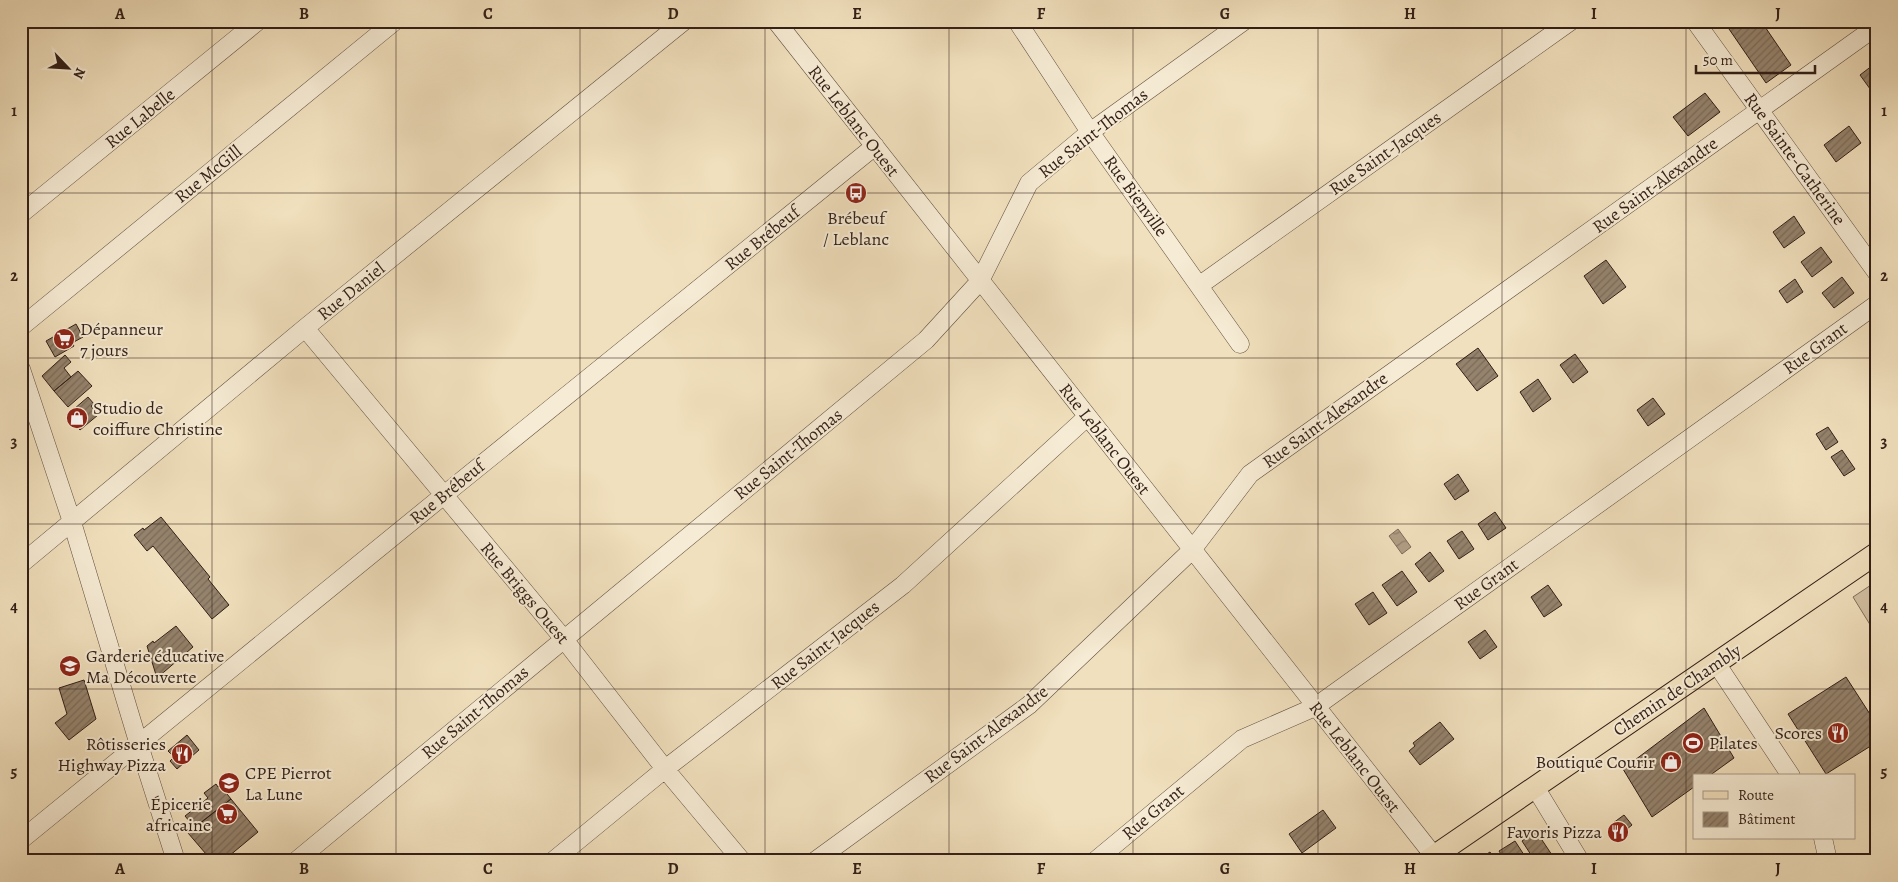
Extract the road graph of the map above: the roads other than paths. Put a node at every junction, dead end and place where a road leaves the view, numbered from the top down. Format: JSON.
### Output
{"nodes":[{"id":1,"x":258,"y":21,"type":"edge"},
{"id":2,"x":395,"y":21,"type":"edge"},
{"id":3,"x":684,"y":21,"type":"edge"},
{"id":4,"x":776,"y":21,"type":"edge"},
{"id":5,"x":1017,"y":21,"type":"edge"},
{"id":6,"x":1244,"y":21,"type":"edge"},
{"id":7,"x":1570,"y":21,"type":"edge"},
{"id":8,"x":1695,"y":21,"type":"edge"},
{"id":9,"x":1877,"y":26,"type":"edge"},
{"id":10,"x":1760,"y":110,"type":"junction"},
{"id":11,"x":1090,"y":132,"type":"junction"},
{"id":12,"x":875,"y":146,"type":"junction"},
{"id":13,"x":21,"y":214,"type":"edge"},
{"id":14,"x":1877,"y":273,"type":"edge"},
{"id":15,"x":980,"y":281,"type":"junction"},
{"id":16,"x":1200,"y":285,"type":"junction"},
{"id":17,"x":1877,"y":304,"type":"edge"},
{"id":18,"x":21,"y":327,"type":"edge"},
{"id":19,"x":305,"y":328,"type":"junction"},
{"id":20,"x":1240,"y":344,"type":"dead end"},
{"id":21,"x":21,"y":369,"type":"edge"},
{"id":22,"x":1087,"y":417,"type":"junction"},
{"id":23,"x":444,"y":495,"type":"junction"},
{"id":24,"x":72,"y":522,"type":"junction"},
{"id":25,"x":1192,"y":550,"type":"junction"},
{"id":26,"x":1877,"y":554,"type":"edge"},
{"id":27,"x":21,"y":564,"type":"edge"},
{"id":28,"x":563,"y":638,"type":"junction"},
{"id":29,"x":1716,"y":663,"type":"junction"},
{"id":30,"x":1315,"y":707,"type":"junction"},
{"id":31,"x":138,"y":744,"type":"junction"},
{"id":32,"x":665,"y":769,"type":"junction"},
{"id":33,"x":1789,"y":774,"type":"edge"},
{"id":34,"x":1535,"y":787,"type":"junction"},
{"id":35,"x":21,"y":840,"type":"edge"},
{"id":36,"x":1823,"y":840,"type":"edge"},
{"id":37,"x":1430,"y":858,"type":"edge"},
{"id":38,"x":176,"y":861,"type":"edge"},
{"id":39,"x":296,"y":861,"type":"edge"},
{"id":40,"x":553,"y":861,"type":"edge"},
{"id":41,"x":742,"y":861,"type":"edge"},
{"id":42,"x":815,"y":861,"type":"edge"},
{"id":43,"x":1095,"y":861,"type":"edge"},
{"id":44,"x":1580,"y":861,"type":"edge"},
{"id":45,"x":1828,"y":861,"type":"edge"}],
"edges":[{"from":1,"to":13,"type":"street","name":"Rue Labelle"},
{"from":2,"to":18,"type":"street","name":"Rue McGill"},
{"from":3,"to":19,"type":"street","name":"Rue Daniel"},
{"from":4,"to":12,"type":"street","name":"Rue Leblanc Ouest"},
{"from":5,"to":11,"type":"street","name":"Rue Bienville"},
{"from":6,"to":11,"type":"street","name":"Rue Saint-Thomas"},
{"from":7,"to":16,"type":"street","name":"Rue Saint-Jacques"},
{"from":8,"to":10,"type":"street","name":"Rue Sainte-Catherine"},
{"from":9,"to":10,"type":"street","name":"Rue Saint-Alexandre"},
{"from":10,"to":14,"type":"street","name":"Rue Sainte-Catherine"},
{"from":10,"to":25,"type":"street","name":"Rue Saint-Alexandre"},
{"from":11,"to":15,"type":"street","name":"Rue Saint-Thomas"},
{"from":11,"to":16,"type":"street","name":"Rue Bienville"},
{"from":12,"to":15,"type":"street","name":"Rue Leblanc Ouest"},
{"from":12,"to":23,"type":"street","name":"Rue Brébeuf"},
{"from":15,"to":22,"type":"street","name":"Rue Leblanc Ouest"},
{"from":15,"to":28,"type":"street","name":"Rue Saint-Thomas"},
{"from":16,"to":20,"type":"street","name":"Rue Bienville"},
{"from":17,"to":30,"type":"street","name":"Rue Grant"},
{"from":19,"to":23,"type":"street","name":"Rue Briggs Ouest"},
{"from":19,"to":24,"type":"street","name":"Rue Daniel"},
{"from":21,"to":24,"type":"street"},
{"from":22,"to":25,"type":"street","name":"Rue Leblanc Ouest"},
{"from":22,"to":32,"type":"street","name":"Rue Saint-Jacques"},
{"from":23,"to":28,"type":"street","name":"Rue Briggs Ouest"},
{"from":23,"to":31,"type":"street","name":"Rue Brébeuf"},
{"from":24,"to":27,"type":"street","name":"Rue Daniel"},
{"from":24,"to":31,"type":"street"},
{"from":25,"to":30,"type":"street","name":"Rue Leblanc Ouest"},
{"from":25,"to":42,"type":"street","name":"Rue Saint-Alexandre"},
{"from":26,"to":29,"type":"main road","name":"Chemin de Chambly"},
{"from":28,"to":32,"type":"street","name":"Rue Briggs Ouest"},
{"from":28,"to":39,"type":"street","name":"Rue Saint-Thomas"},
{"from":29,"to":33,"type":"street"},
{"from":29,"to":34,"type":"main road","name":"Chemin de Chambly"},
{"from":30,"to":37,"type":"street","name":"Rue Leblanc Ouest"},
{"from":30,"to":43,"type":"street","name":"Rue Grant"},
{"from":31,"to":35,"type":"street","name":"Rue Brébeuf"},
{"from":31,"to":38,"type":"street"},
{"from":32,"to":40,"type":"street","name":"Rue Saint-Jacques"},
{"from":32,"to":41,"type":"street","name":"Rue Briggs Ouest"},
{"from":34,"to":37,"type":"main road","name":"Chemin de Chambly"},
{"from":34,"to":44,"type":"street"},
{"from":36,"to":45,"type":"street"}]}
